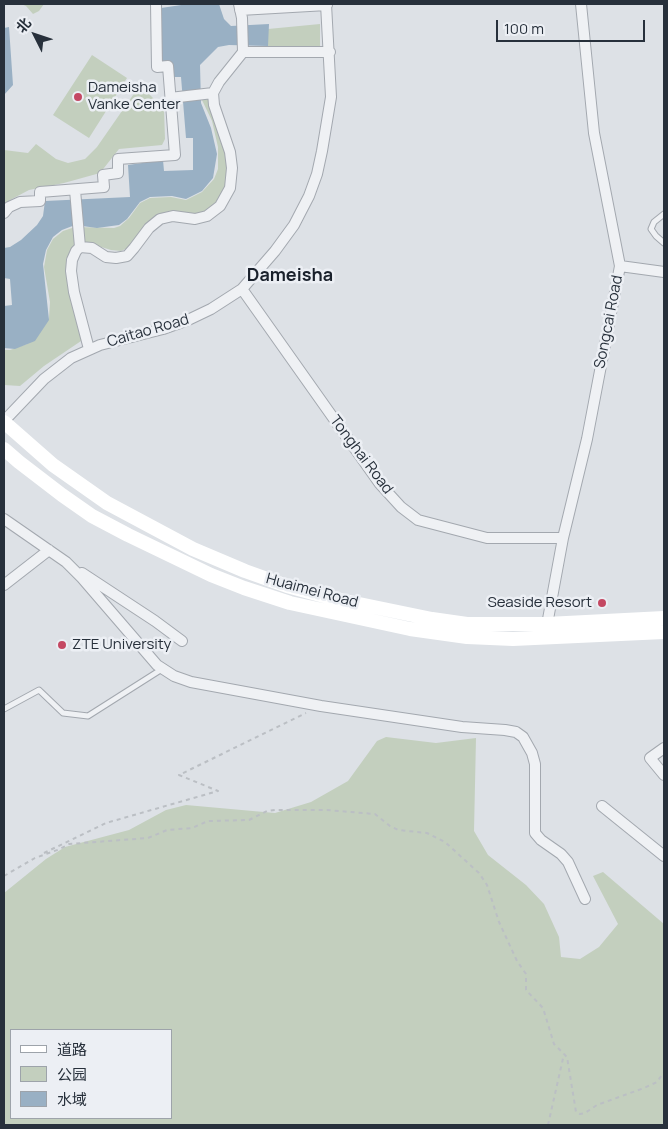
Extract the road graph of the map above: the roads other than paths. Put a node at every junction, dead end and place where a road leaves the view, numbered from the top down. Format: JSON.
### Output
{"nodes":[{"id":1,"x":156,"y":4,"type":"edge"},
{"id":2,"x":326,"y":4,"type":"edge"},
{"id":3,"x":582,"y":4,"type":"edge"},
{"id":4,"x":240,"y":7,"type":"edge"},
{"id":5,"x":243,"y":52,"type":"junction"},
{"id":6,"x":330,"y":52,"type":"junction"},
{"id":7,"x":208,"y":94,"type":"junction"},
{"id":8,"x":170,"y":98,"type":"junction"},
{"id":9,"x":75,"y":190,"type":"junction"},
{"id":10,"x":4,"y":213,"type":"edge"},
{"id":11,"x":664,"y":214,"type":"edge"},
{"id":12,"x":664,"y":243,"type":"edge"},
{"id":13,"x":80,"y":247,"type":"junction"},
{"id":14,"x":620,"y":266,"type":"junction"},
{"id":15,"x":664,"y":272,"type":"edge"},
{"id":16,"x":242,"y":289,"type":"junction"},
{"id":17,"x":89,"y":349,"type":"junction"},
{"id":18,"x":4,"y":421,"type":"edge"},
{"id":19,"x":4,"y":448,"type":"edge"},
{"id":20,"x":4,"y":519,"type":"edge"},
{"id":21,"x":563,"y":538,"type":"junction"},
{"id":22,"x":50,"y":550,"type":"junction"},
{"id":23,"x":66,"y":562,"type":"junction"},
{"id":24,"x":4,"y":585,"type":"edge"},
{"id":25,"x":664,"y":618,"type":"edge"},
{"id":26,"x":546,"y":631,"type":"junction"},
{"id":27,"x":664,"y":632,"type":"edge"},
{"id":28,"x":182,"y":641,"type":"dead end"},
{"id":29,"x":162,"y":669,"type":"junction"},
{"id":30,"x":4,"y":709,"type":"edge"},
{"id":31,"x":664,"y":748,"type":"edge"},
{"id":32,"x":664,"y":775,"type":"edge"},
{"id":33,"x":602,"y":806,"type":"dead end"},
{"id":34,"x":664,"y":856,"type":"edge"},
{"id":35,"x":585,"y":899,"type":"dead end"}],
"edges":[{"from":1,"to":8,"type":"street"},
{"from":2,"to":4,"type":"street"},
{"from":2,"to":6,"type":"street","name":"Caitao Road"},
{"from":3,"to":14,"type":"street","name":"Songcai Road"},
{"from":4,"to":5,"type":"street"},
{"from":5,"to":6,"type":"street"},
{"from":5,"to":7,"type":"street"},
{"from":6,"to":16,"type":"street","name":"Caitao Road"},
{"from":7,"to":8,"type":"street"},
{"from":7,"to":13,"type":"street"},
{"from":8,"to":9,"type":"street"},
{"from":9,"to":10,"type":"street"},
{"from":9,"to":13,"type":"street"},
{"from":11,"to":12,"type":"lane"},
{"from":13,"to":17,"type":"street"},
{"from":14,"to":15,"type":"street"},
{"from":14,"to":21,"type":"street","name":"Songcai Road"},
{"from":16,"to":17,"type":"street","name":"Caitao Road"},
{"from":16,"to":21,"type":"street","name":"Tonghai Road"},
{"from":17,"to":18,"type":"street","name":"Caitao Road"},
{"from":18,"to":26,"type":"main road","name":"Huaimei Road"},
{"from":19,"to":26,"type":"main road","name":"Huaimei Road"},
{"from":20,"to":22,"type":"street"},
{"from":21,"to":26,"type":"street","name":"Songcai Road"},
{"from":22,"to":23,"type":"street"},
{"from":22,"to":24,"type":"street"},
{"from":23,"to":28,"type":"street"},
{"from":23,"to":29,"type":"street"},
{"from":25,"to":26,"type":"main road","name":"Huaimei Road"},
{"from":26,"to":27,"type":"main road","name":"Huaimei Road"},
{"from":29,"to":30,"type":"lane"},
{"from":29,"to":35,"type":"street"},
{"from":31,"to":32,"type":"street"},
{"from":33,"to":34,"type":"street"}]}
